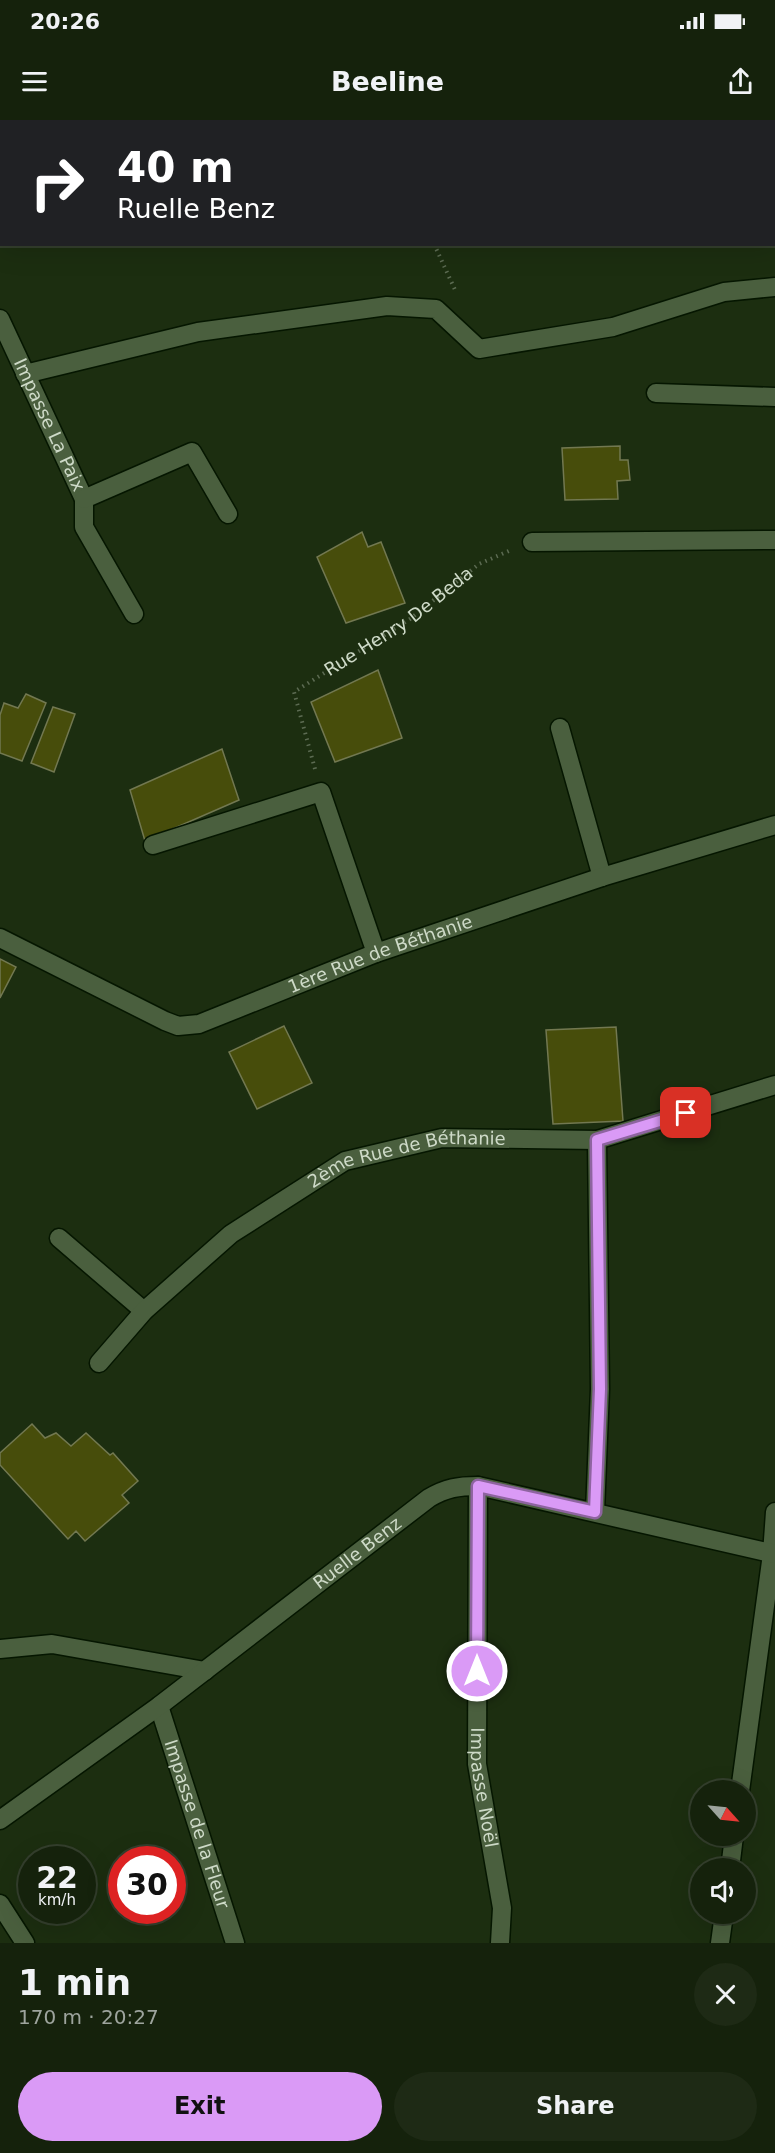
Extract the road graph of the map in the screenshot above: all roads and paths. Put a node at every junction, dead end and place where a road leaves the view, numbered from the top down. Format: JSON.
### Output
{"nodes":[{"id":1,"x":775,"y":287,"type":"edge"},
{"id":2,"x":0,"y":319,"type":"edge"},
{"id":3,"x":6,"y":349,"type":"edge"},
{"id":4,"x":25,"y":374,"type":"junction"},
{"id":5,"x":656,"y":393,"type":"dead end"},
{"id":6,"x":775,"y":397,"type":"edge"},
{"id":7,"x":84,"y":499,"type":"junction"},
{"id":8,"x":228,"y":514,"type":"dead end"},
{"id":9,"x":775,"y":540,"type":"edge"},
{"id":10,"x":532,"y":542,"type":"joint"},
{"id":11,"x":134,"y":614,"type":"dead end"},
{"id":12,"x":560,"y":728,"type":"dead end"},
{"id":13,"x":321,"y":792,"type":"junction"},
{"id":14,"x":775,"y":825,"type":"edge"},
{"id":15,"x":153,"y":845,"type":"dead end"},
{"id":16,"x":602,"y":877,"type":"junction"},
{"id":17,"x":0,"y":938,"type":"edge"},
{"id":18,"x":376,"y":952,"type":"junction"},
{"id":19,"x":775,"y":1085,"type":"edge"},
{"id":20,"x":597,"y":1140,"type":"junction"},
{"id":21,"x":59,"y":1238,"type":"dead end"},
{"id":22,"x":144,"y":1311,"type":"junction"},
{"id":23,"x":99,"y":1363,"type":"dead end"},
{"id":24,"x":478,"y":1486,"type":"junction"},
{"id":25,"x":595,"y":1512,"type":"junction"},
{"id":26,"x":775,"y":1512,"type":"edge"},
{"id":27,"x":774,"y":1554,"type":"edge"},
{"id":28,"x":0,"y":1649,"type":"edge"},
{"id":29,"x":205,"y":1671,"type":"junction"},
{"id":30,"x":159,"y":1706,"type":"junction"},
{"id":31,"x":742,"y":1780,"type":"edge"},
{"id":32,"x":0,"y":1820,"type":"edge"},
{"id":33,"x":0,"y":1904,"type":"edge"},
{"id":34,"x":723,"y":1924,"type":"edge"},
{"id":35,"x":25,"y":1943,"type":"edge"},
{"id":36,"x":235,"y":1943,"type":"edge"},
{"id":37,"x":500,"y":1943,"type":"edge"},
{"id":38,"x":720,"y":1943,"type":"edge"}],
"edges":[{"from":1,"to":4,"type":"street"},
{"from":2,"to":3,"type":"street","name":"Impasse La Paix"},
{"from":3,"to":4,"type":"street","name":"Impasse La Paix"},
{"from":4,"to":7,"type":"street","name":"Impasse La Paix"},
{"from":5,"to":6,"type":"street"},
{"from":7,"to":8,"type":"street"},
{"from":7,"to":11,"type":"street"},
{"from":9,"to":10,"type":"street"},
{"from":10,"to":13,"type":"path","name":"Rue Henry De Beda"},
{"from":12,"to":16,"type":"street"},
{"from":13,"to":15,"type":"street"},
{"from":13,"to":18,"type":"street"},
{"from":14,"to":16,"type":"street","name":"1ère Rue de Béthanie"},
{"from":16,"to":18,"type":"street","name":"1ère Rue de Béthanie"},
{"from":17,"to":18,"type":"street","name":"1ère Rue de Béthanie"},
{"from":19,"to":20,"type":"street","name":"2ème Rue de Béthanie"},
{"from":20,"to":22,"type":"street","name":"2ème Rue de Béthanie"},
{"from":20,"to":25,"type":"street"},
{"from":21,"to":22,"type":"street"},
{"from":22,"to":23,"type":"street","name":"2ème Rue de Béthanie"},
{"from":24,"to":25,"type":"street","name":"Ruelle Benz"},
{"from":24,"to":29,"type":"street","name":"Ruelle Benz"},
{"from":24,"to":37,"type":"street","name":"Impasse Noël"},
{"from":25,"to":27,"type":"street","name":"Ruelle Benz"},
{"from":26,"to":27,"type":"street"},
{"from":27,"to":31,"type":"street"},
{"from":28,"to":29,"type":"street"},
{"from":29,"to":30,"type":"street","name":"Ruelle Benz"},
{"from":30,"to":32,"type":"street","name":"Ruelle Benz"},
{"from":30,"to":36,"type":"street","name":"Impasse de la Fleur"},
{"from":33,"to":35,"type":"street"},
{"from":34,"to":38,"type":"street"}]}
